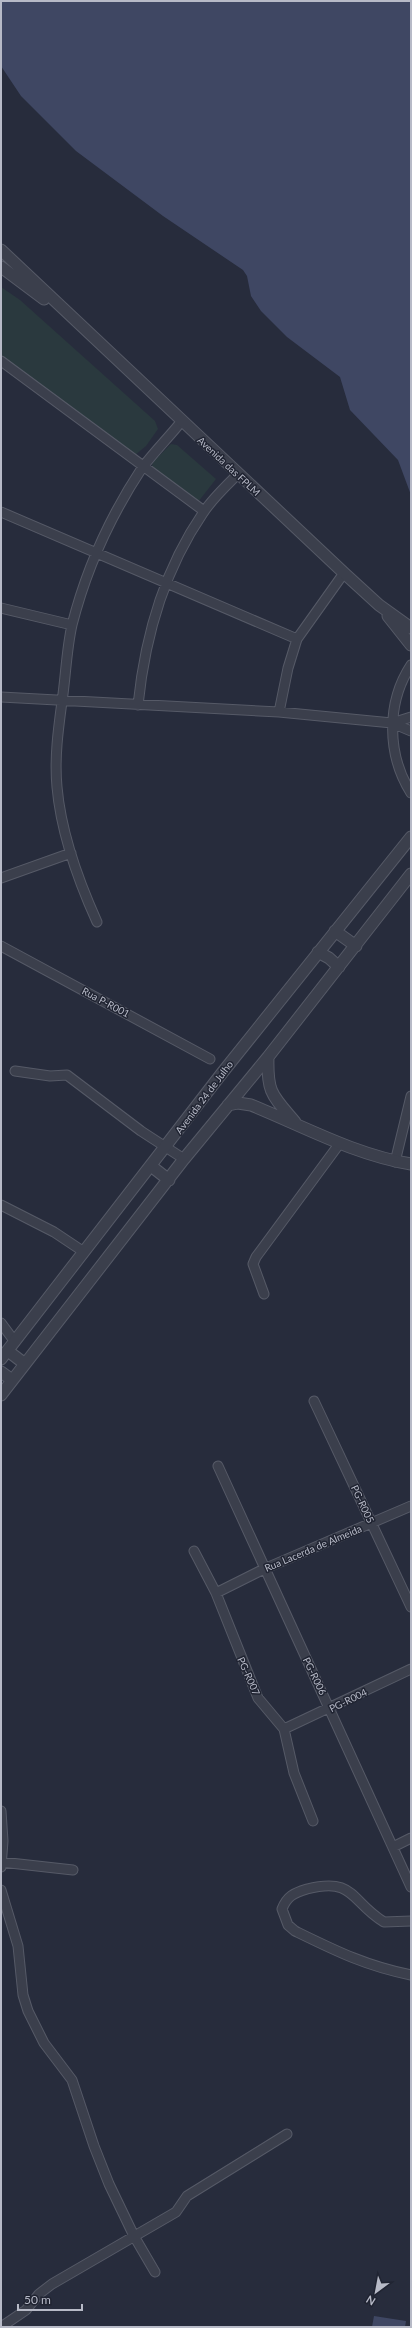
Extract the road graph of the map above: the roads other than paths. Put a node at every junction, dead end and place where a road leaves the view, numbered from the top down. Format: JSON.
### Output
{"nodes":[{"id":1,"x":1,"y":250,"type":"edge"},
{"id":2,"x":1,"y":268,"type":"edge"},
{"id":3,"x":80,"y":325,"type":"junction"},
{"id":4,"x":1,"y":361,"type":"edge"},
{"id":5,"x":181,"y":422,"type":"junction"},
{"id":6,"x":143,"y":467,"type":"junction"},
{"id":7,"x":238,"y":474,"type":"junction"},
{"id":8,"x":1,"y":512,"type":"edge"},
{"id":9,"x":204,"y":512,"type":"junction"},
{"id":10,"x":96,"y":554,"type":"junction"},
{"id":11,"x":344,"y":573,"type":"junction"},
{"id":12,"x":165,"y":582,"type":"junction"},
{"id":13,"x":379,"y":604,"type":"junction"},
{"id":14,"x":1,"y":608,"type":"edge"},
{"id":15,"x":72,"y":625,"type":"junction"},
{"id":16,"x":411,"y":628,"type":"edge"},
{"id":17,"x":297,"y":639,"type":"junction"},
{"id":18,"x":411,"y":645,"type":"edge"},
{"id":19,"x":411,"y":665,"type":"edge"},
{"id":20,"x":1,"y":697,"type":"edge"},
{"id":21,"x":62,"y":701,"type":"junction"},
{"id":22,"x":138,"y":705,"type":"junction"},
{"id":23,"x":279,"y":712,"type":"junction"},
{"id":24,"x":411,"y":718,"type":"edge"},
{"id":25,"x":392,"y":723,"type":"junction"},
{"id":26,"x":411,"y":731,"type":"edge"},
{"id":27,"x":411,"y":793,"type":"edge"},
{"id":28,"x":411,"y":837,"type":"edge"},
{"id":29,"x":72,"y":853,"type":"junction"},
{"id":30,"x":411,"y":874,"type":"edge"},
{"id":31,"x":1,"y":878,"type":"edge"},
{"id":32,"x":97,"y":922,"type":"dead end"},
{"id":33,"x":335,"y":931,"type":"junction"},
{"id":34,"x":1,"y":946,"type":"edge"},
{"id":35,"x":356,"y":946,"type":"junction"},
{"id":36,"x":318,"y":952,"type":"junction"},
{"id":37,"x":339,"y":967,"type":"junction"},
{"id":38,"x":268,"y":1057,"type":"junction"},
{"id":39,"x":210,"y":1059,"type":"dead end"},
{"id":40,"x":15,"y":1071,"type":"dead end"},
{"id":41,"x":411,"y":1096,"type":"edge"},
{"id":42,"x":228,"y":1105,"type":"junction"},
{"id":43,"x":296,"y":1124,"type":"junction"},
{"id":44,"x":340,"y":1142,"type":"junction"},
{"id":45,"x":166,"y":1148,"type":"junction"},
{"id":46,"x":184,"y":1159,"type":"junction"},
{"id":47,"x":395,"y":1162,"type":"junction"},
{"id":48,"x":411,"y":1164,"type":"edge"},
{"id":49,"x":152,"y":1166,"type":"junction"},
{"id":50,"x":169,"y":1180,"type":"junction"},
{"id":51,"x":1,"y":1205,"type":"edge"},
{"id":52,"x":84,"y":1252,"type":"junction"},
{"id":53,"x":264,"y":1294,"type":"dead end"},
{"id":54,"x":1,"y":1323,"type":"edge"},
{"id":55,"x":8,"y":1350,"type":"edge"},
{"id":56,"x":25,"y":1364,"type":"junction"},
{"id":57,"x":1,"y":1372,"type":"edge"},
{"id":58,"x":12,"y":1380,"type":"junction"},
{"id":59,"x":1,"y":1395,"type":"edge"},
{"id":60,"x":314,"y":1401,"type":"dead end"},
{"id":61,"x":218,"y":1466,"type":"dead end"},
{"id":62,"x":411,"y":1506,"type":"edge"},
{"id":63,"x":372,"y":1523,"type":"junction"},
{"id":64,"x":194,"y":1551,"type":"dead end"},
{"id":65,"x":264,"y":1569,"type":"junction"},
{"id":66,"x":216,"y":1593,"type":"junction"},
{"id":67,"x":411,"y":1607,"type":"edge"},
{"id":68,"x":411,"y":1669,"type":"edge"},
{"id":69,"x":330,"y":1709,"type":"junction"},
{"id":70,"x":284,"y":1729,"type":"junction"},
{"id":71,"x":1,"y":1811,"type":"edge"},
{"id":72,"x":313,"y":1821,"type":"dead end"},
{"id":73,"x":411,"y":1838,"type":"edge"},
{"id":74,"x":393,"y":1846,"type":"junction"},
{"id":75,"x":1,"y":1862,"type":"edge"},
{"id":76,"x":1,"y":1868,"type":"edge"},
{"id":77,"x":74,"y":1870,"type":"dead end"},
{"id":78,"x":411,"y":1887,"type":"edge"},
{"id":79,"x":1,"y":1890,"type":"edge"},
{"id":80,"x":411,"y":1921,"type":"edge"},
{"id":81,"x":411,"y":1976,"type":"edge"},
{"id":82,"x":287,"y":2134,"type":"dead end"},
{"id":83,"x":134,"y":2236,"type":"junction"},
{"id":84,"x":155,"y":2272,"type":"dead end"},
{"id":85,"x":1,"y":2326,"type":"edge"}],
"edges":[{"from":1,"to":3,"type":"street"},
{"from":2,"to":3,"type":"street"},
{"from":3,"to":5,"type":"street","name":"Avenida das FPLM"},
{"from":4,"to":6,"type":"street"},
{"from":5,"to":6,"type":"street"},
{"from":5,"to":7,"type":"street","name":"Avenida das FPLM"},
{"from":6,"to":9,"type":"street"},
{"from":6,"to":10,"type":"street"},
{"from":7,"to":9,"type":"street"},
{"from":7,"to":11,"type":"street","name":"Avenida das FPLM"},
{"from":8,"to":10,"type":"street"},
{"from":9,"to":12,"type":"street"},
{"from":10,"to":12,"type":"street"},
{"from":10,"to":15,"type":"street"},
{"from":11,"to":13,"type":"street","name":"Avenida das FPLM"},
{"from":11,"to":17,"type":"street"},
{"from":12,"to":17,"type":"street"},
{"from":12,"to":22,"type":"street"},
{"from":13,"to":16,"type":"street","name":"Avenida das FPLM"},
{"from":13,"to":18,"type":"street","name":"Avenida das FPLM"},
{"from":14,"to":15,"type":"street"},
{"from":15,"to":21,"type":"street"},
{"from":17,"to":23,"type":"street"},
{"from":19,"to":25,"type":"street"},
{"from":20,"to":21,"type":"street"},
{"from":21,"to":22,"type":"street"},
{"from":21,"to":29,"type":"street"},
{"from":22,"to":23,"type":"street"},
{"from":23,"to":25,"type":"street"},
{"from":24,"to":25,"type":"street"},
{"from":25,"to":26,"type":"street"},
{"from":25,"to":27,"type":"street"},
{"from":28,"to":33,"type":"street","name":"Avenida 24 de Julho"},
{"from":29,"to":31,"type":"street"},
{"from":29,"to":32,"type":"street"},
{"from":30,"to":35,"type":"street"},
{"from":33,"to":35,"type":"street"},
{"from":33,"to":36,"type":"street","name":"Avenida 24 de Julho"},
{"from":34,"to":39,"type":"street","name":"Rua P-R001"},
{"from":35,"to":37,"type":"street"},
{"from":36,"to":37,"type":"street"},
{"from":36,"to":45,"type":"street","name":"Avenida 24 de Julho"},
{"from":37,"to":38,"type":"street"},
{"from":38,"to":42,"type":"street"},
{"from":38,"to":43,"type":"street"},
{"from":40,"to":45,"type":"street"},
{"from":41,"to":47,"type":"street"},
{"from":42,"to":43,"type":"street"},
{"from":42,"to":46,"type":"street"},
{"from":43,"to":44,"type":"street"},
{"from":44,"to":47,"type":"street"},
{"from":44,"to":53,"type":"street"},
{"from":45,"to":46,"type":"street"},
{"from":45,"to":49,"type":"street","name":"Avenida 24 de Julho"},
{"from":46,"to":50,"type":"street"},
{"from":47,"to":48,"type":"street"},
{"from":49,"to":50,"type":"street"},
{"from":49,"to":52,"type":"street","name":"Avenida 24 de Julho"},
{"from":50,"to":56,"type":"street"},
{"from":51,"to":52,"type":"street"},
{"from":52,"to":55,"type":"street","name":"Avenida 24 de Julho"},
{"from":54,"to":55,"type":"street"},
{"from":55,"to":56,"type":"street"},
{"from":56,"to":58,"type":"street"},
{"from":57,"to":58,"type":"street"},
{"from":58,"to":59,"type":"street"},
{"from":60,"to":63,"type":"street","name":"PG-R005"},
{"from":61,"to":65,"type":"street","name":"PG-R006"},
{"from":62,"to":63,"type":"street","name":"Rua Lacerda de Almeida"},
{"from":63,"to":65,"type":"street","name":"Rua Lacerda de Almeida"},
{"from":63,"to":67,"type":"street","name":"PG-R005"},
{"from":64,"to":66,"type":"street","name":"PG-R007"},
{"from":65,"to":66,"type":"street","name":"Rua Lacerda de Almeida"},
{"from":65,"to":69,"type":"street","name":"PG-R006"},
{"from":66,"to":70,"type":"street","name":"PG-R007"},
{"from":68,"to":69,"type":"street","name":"PG-R004"},
{"from":69,"to":70,"type":"street","name":"PG-R004"},
{"from":69,"to":74,"type":"street","name":"PG-R006"},
{"from":70,"to":72,"type":"street","name":"PG-R007"},
{"from":71,"to":75,"type":"street"},
{"from":73,"to":74,"type":"street"},
{"from":74,"to":78,"type":"street","name":"PG-R006"},
{"from":75,"to":76,"type":"street"},
{"from":75,"to":77,"type":"street"},
{"from":79,"to":83,"type":"street"},
{"from":80,"to":81,"type":"street"},
{"from":82,"to":83,"type":"street"},
{"from":83,"to":84,"type":"street"},
{"from":83,"to":85,"type":"street"}]}
